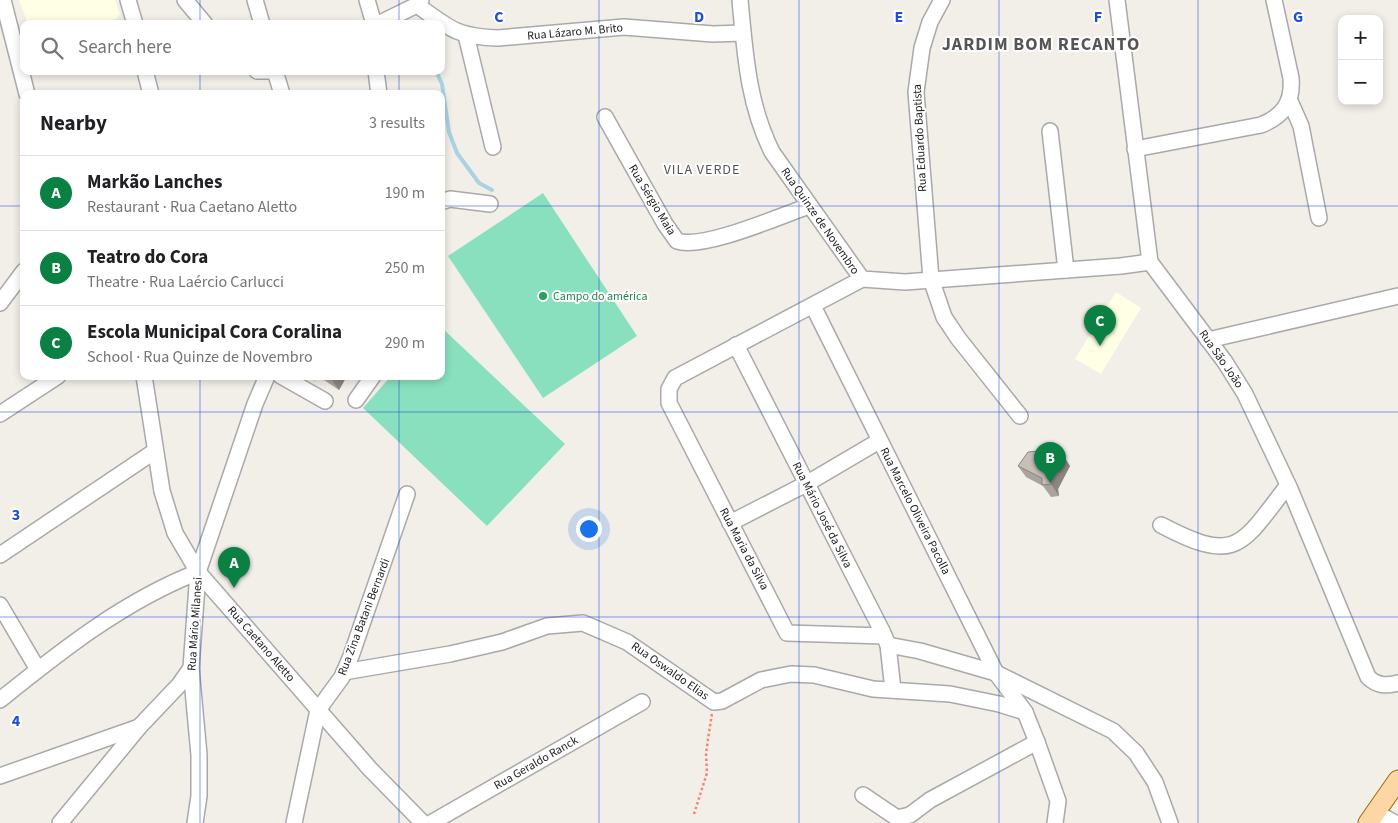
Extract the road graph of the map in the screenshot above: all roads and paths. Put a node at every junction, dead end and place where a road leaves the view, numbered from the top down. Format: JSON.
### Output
{"nodes":[{"id":1,"x":3,"y":0,"type":"edge"},
{"id":2,"x":128,"y":0,"type":"edge"},
{"id":3,"x":139,"y":0,"type":"edge"},
{"id":4,"x":185,"y":0,"type":"edge"},
{"id":5,"x":255,"y":0,"type":"edge"},
{"id":6,"x":367,"y":0,"type":"edge"},
{"id":7,"x":745,"y":0,"type":"edge"},
{"id":8,"x":942,"y":0,"type":"edge"},
{"id":9,"x":1117,"y":0,"type":"edge"},
{"id":10,"x":1274,"y":0,"type":"edge"},
{"id":11,"x":419,"y":2,"type":"edge"},
{"id":12,"x":134,"y":20,"type":"edge"},
{"id":13,"x":136,"y":20,"type":"edge"},
{"id":14,"x":202,"y":20,"type":"edge"},
{"id":15,"x":261,"y":20,"type":"edge"},
{"id":16,"x":373,"y":20,"type":"edge"},
{"id":17,"x":382,"y":20,"type":"edge"},
{"id":18,"x":440,"y":20,"type":"edge"},
{"id":19,"x":445,"y":24,"type":"edge"},
{"id":20,"x":743,"y":33,"type":"junction"},
{"id":21,"x":466,"y":36,"type":"junction"},
{"id":22,"x":20,"y":57,"type":"edge"},
{"id":23,"x":24,"y":75,"type":"edge"},
{"id":24,"x":146,"y":75,"type":"edge"},
{"id":25,"x":276,"y":75,"type":"edge"},
{"id":26,"x":377,"y":75,"type":"edge"},
{"id":27,"x":26,"y":90,"type":"edge"},
{"id":28,"x":150,"y":90,"type":"edge"},
{"id":29,"x":281,"y":90,"type":"edge"},
{"id":30,"x":378,"y":90,"type":"edge"},
{"id":31,"x":1290,"y":101,"type":"junction"},
{"id":32,"x":604,"y":118,"type":"dead end"},
{"id":33,"x":1050,"y":131,"type":"dead end"},
{"id":34,"x":493,"y":147,"type":"dead end"},
{"id":35,"x":1135,"y":149,"type":"junction"},
{"id":36,"x":445,"y":201,"type":"edge"},
{"id":37,"x":490,"y":204,"type":"dead end"},
{"id":38,"x":808,"y":206,"type":"junction"},
{"id":39,"x":1319,"y":218,"type":"dead end"},
{"id":40,"x":1150,"y":262,"type":"junction"},
{"id":41,"x":1066,"y":270,"type":"junction"},
{"id":42,"x":20,"y":276,"type":"edge"},
{"id":43,"x":862,"y":279,"type":"junction"},
{"id":44,"x":931,"y":279,"type":"junction"},
{"id":45,"x":1398,"y":296,"type":"edge"},
{"id":46,"x":0,"y":303,"type":"edge"},
{"id":47,"x":813,"y":306,"type":"junction"},
{"id":48,"x":1208,"y":340,"type":"junction"},
{"id":49,"x":736,"y":346,"type":"junction"},
{"id":50,"x":52,"y":380,"type":"edge"},
{"id":51,"x":145,"y":380,"type":"edge"},
{"id":52,"x":265,"y":380,"type":"edge"},
{"id":53,"x":288,"y":380,"type":"edge"},
{"id":54,"x":370,"y":380,"type":"edge"},
{"id":55,"x":356,"y":400,"type":"dead end"},
{"id":56,"x":325,"y":402,"type":"dead end"},
{"id":57,"x":0,"y":414,"type":"edge"},
{"id":58,"x":1020,"y":416,"type":"dead end"},
{"id":59,"x":879,"y":441,"type":"junction"},
{"id":60,"x":155,"y":451,"type":"junction"},
{"id":61,"x":806,"y":484,"type":"junction"},
{"id":62,"x":1288,"y":485,"type":"junction"},
{"id":63,"x":407,"y":494,"type":"dead end"},
{"id":64,"x":730,"y":523,"type":"junction"},
{"id":65,"x":1162,"y":525,"type":"dead end"},
{"id":66,"x":0,"y":555,"type":"edge"},
{"id":67,"x":198,"y":572,"type":"junction"},
{"id":68,"x":0,"y":605,"type":"edge"},
{"id":69,"x":886,"y":641,"type":"junction"},
{"id":70,"x":37,"y":668,"type":"junction"},
{"id":71,"x":191,"y":668,"type":"junction"},
{"id":72,"x":344,"y":672,"type":"junction"},
{"id":73,"x":996,"y":673,"type":"junction"},
{"id":74,"x":1398,"y":683,"type":"edge"},
{"id":75,"x":893,"y":690,"type":"junction"},
{"id":76,"x":0,"y":700,"type":"edge"},
{"id":77,"x":642,"y":702,"type":"dead end"},
{"id":78,"x":714,"y":702,"type":"junction"},
{"id":79,"x":318,"y":710,"type":"junction"},
{"id":80,"x":1025,"y":712,"type":"junction"},
{"id":81,"x":140,"y":726,"type":"junction"},
{"id":82,"x":1037,"y":742,"type":"junction"},
{"id":83,"x":0,"y":776,"type":"edge"},
{"id":84,"x":1398,"y":780,"type":"edge"},
{"id":85,"x":863,"y":795,"type":"dead end"},
{"id":86,"x":694,"y":814,"type":"dead end"},
{"id":87,"x":1371,"y":817,"type":"edge"},
{"id":88,"x":60,"y":823,"type":"edge"},
{"id":89,"x":194,"y":823,"type":"edge"},
{"id":90,"x":294,"y":823,"type":"edge"},
{"id":91,"x":423,"y":823,"type":"edge"},
{"id":92,"x":431,"y":823,"type":"edge"},
{"id":93,"x":1055,"y":823,"type":"edge"},
{"id":94,"x":1170,"y":823,"type":"edge"},
{"id":95,"x":1395,"y":823,"type":"edge"}],
"edges":[{"from":1,"to":22,"type":"street"},
{"from":2,"to":12,"type":"street"},
{"from":3,"to":13,"type":"street"},
{"from":4,"to":14,"type":"street"},
{"from":5,"to":15,"type":"street"},
{"from":6,"to":16,"type":"street"},
{"from":7,"to":20,"type":"street","name":"Rua Quinze de Novembro"},
{"from":8,"to":44,"type":"street","name":"Rua Eduardo Baptista"},
{"from":9,"to":35,"type":"street","name":"Rua São João"},
{"from":10,"to":31,"type":"street"},
{"from":11,"to":17,"type":"street"},
{"from":11,"to":18,"type":"street","name":"Rua Lázaro M. Brito"},
{"from":19,"to":21,"type":"street","name":"Rua Lázaro M. Brito"},
{"from":20,"to":21,"type":"street","name":"Rua Lázaro M. Brito"},
{"from":20,"to":38,"type":"street","name":"Rua Quinze de Novembro"},
{"from":21,"to":34,"type":"street"},
{"from":23,"to":27,"type":"street"},
{"from":24,"to":28,"type":"street"},
{"from":25,"to":29,"type":"street"},
{"from":26,"to":30,"type":"street"},
{"from":31,"to":35,"type":"street"},
{"from":31,"to":39,"type":"street"},
{"from":32,"to":38,"type":"street","name":"Rua Sérgio Maia"},
{"from":33,"to":41,"type":"street"},
{"from":35,"to":40,"type":"street","name":"Rua São João"},
{"from":36,"to":37,"type":"street"},
{"from":38,"to":43,"type":"street","name":"Rua Quinze de Novembro"},
{"from":40,"to":41,"type":"street","name":"Rua Quinze de Novembro"},
{"from":40,"to":48,"type":"street","name":"Rua São João"},
{"from":41,"to":44,"type":"street","name":"Rua Quinze de Novembro"},
{"from":42,"to":46,"type":"street"},
{"from":43,"to":44,"type":"street","name":"Rua Quinze de Novembro"},
{"from":43,"to":47,"type":"street"},
{"from":44,"to":58,"type":"street","name":"Rua Eduardo Baptista"},
{"from":45,"to":48,"type":"street"},
{"from":47,"to":49,"type":"street"},
{"from":47,"to":59,"type":"street","name":"Rua Marcelo Oliveira Pacolla"},
{"from":48,"to":62,"type":"street","name":"Rua São João"},
{"from":49,"to":61,"type":"street","name":"Rua Mário José da Silva"},
{"from":49,"to":64,"type":"street","name":"Rua Maria da Silva"},
{"from":50,"to":57,"type":"street"},
{"from":51,"to":60,"type":"street","name":"Rua Caetano Aletto"},
{"from":52,"to":67,"type":"street","name":"Rua Mário Milanesi"},
{"from":53,"to":56,"type":"street"},
{"from":54,"to":55,"type":"street"},
{"from":59,"to":61,"type":"street"},
{"from":59,"to":73,"type":"street","name":"Rua Marcelo Oliveira Pacolla"},
{"from":60,"to":66,"type":"street"},
{"from":60,"to":67,"type":"street","name":"Rua Caetano Aletto"},
{"from":61,"to":64,"type":"street"},
{"from":61,"to":69,"type":"street","name":"Rua Mário José da Silva"},
{"from":62,"to":65,"type":"street"},
{"from":62,"to":74,"type":"street","name":"Rua São João"},
{"from":63,"to":72,"type":"street","name":"Rua Zina Batani Bernardi"},
{"from":64,"to":69,"type":"street","name":"Rua Maria da Silva"},
{"from":67,"to":70,"type":"street"},
{"from":67,"to":71,"type":"street","name":"Rua Mário Milanesi"},
{"from":67,"to":79,"type":"street","name":"Rua Caetano Aletto"},
{"from":68,"to":70,"type":"street"},
{"from":69,"to":73,"type":"street","name":"Rua Maria da Silva"},
{"from":69,"to":75,"type":"street","name":"Rua Mário José da Silva"},
{"from":70,"to":76,"type":"street"},
{"from":71,"to":81,"type":"street"},
{"from":71,"to":89,"type":"street","name":"Rua Mário Milanesi"},
{"from":72,"to":78,"type":"street","name":"Rua Oswaldo Elias"},
{"from":72,"to":79,"type":"street","name":"Rua Zina Batani Bernardi"},
{"from":73,"to":80,"type":"street","name":"Rua Marcelo Oliveira Pacolla"},
{"from":73,"to":94,"type":"street","name":"Rua Maria da Silva"},
{"from":75,"to":78,"type":"street","name":"Rua Oswaldo Elias"},
{"from":75,"to":80,"type":"street","name":"Rua Oswaldo Elias"},
{"from":77,"to":92,"type":"street","name":"Rua Geraldo Ranck"},
{"from":78,"to":86,"type":"path"},
{"from":79,"to":90,"type":"street","name":"Rua Zina Batani Bernardi"},
{"from":79,"to":91,"type":"street","name":"Rua Caetano Aletto"},
{"from":80,"to":82,"type":"street","name":"Rua Marcelo Oliveira Pacolla"},
{"from":81,"to":83,"type":"street"},
{"from":81,"to":88,"type":"street"},
{"from":82,"to":85,"type":"street"},
{"from":82,"to":93,"type":"street","name":"Rua Marcelo Oliveira Pacolla"},
{"from":84,"to":87,"type":"main road"},
{"from":87,"to":95,"type":"street"}]}
